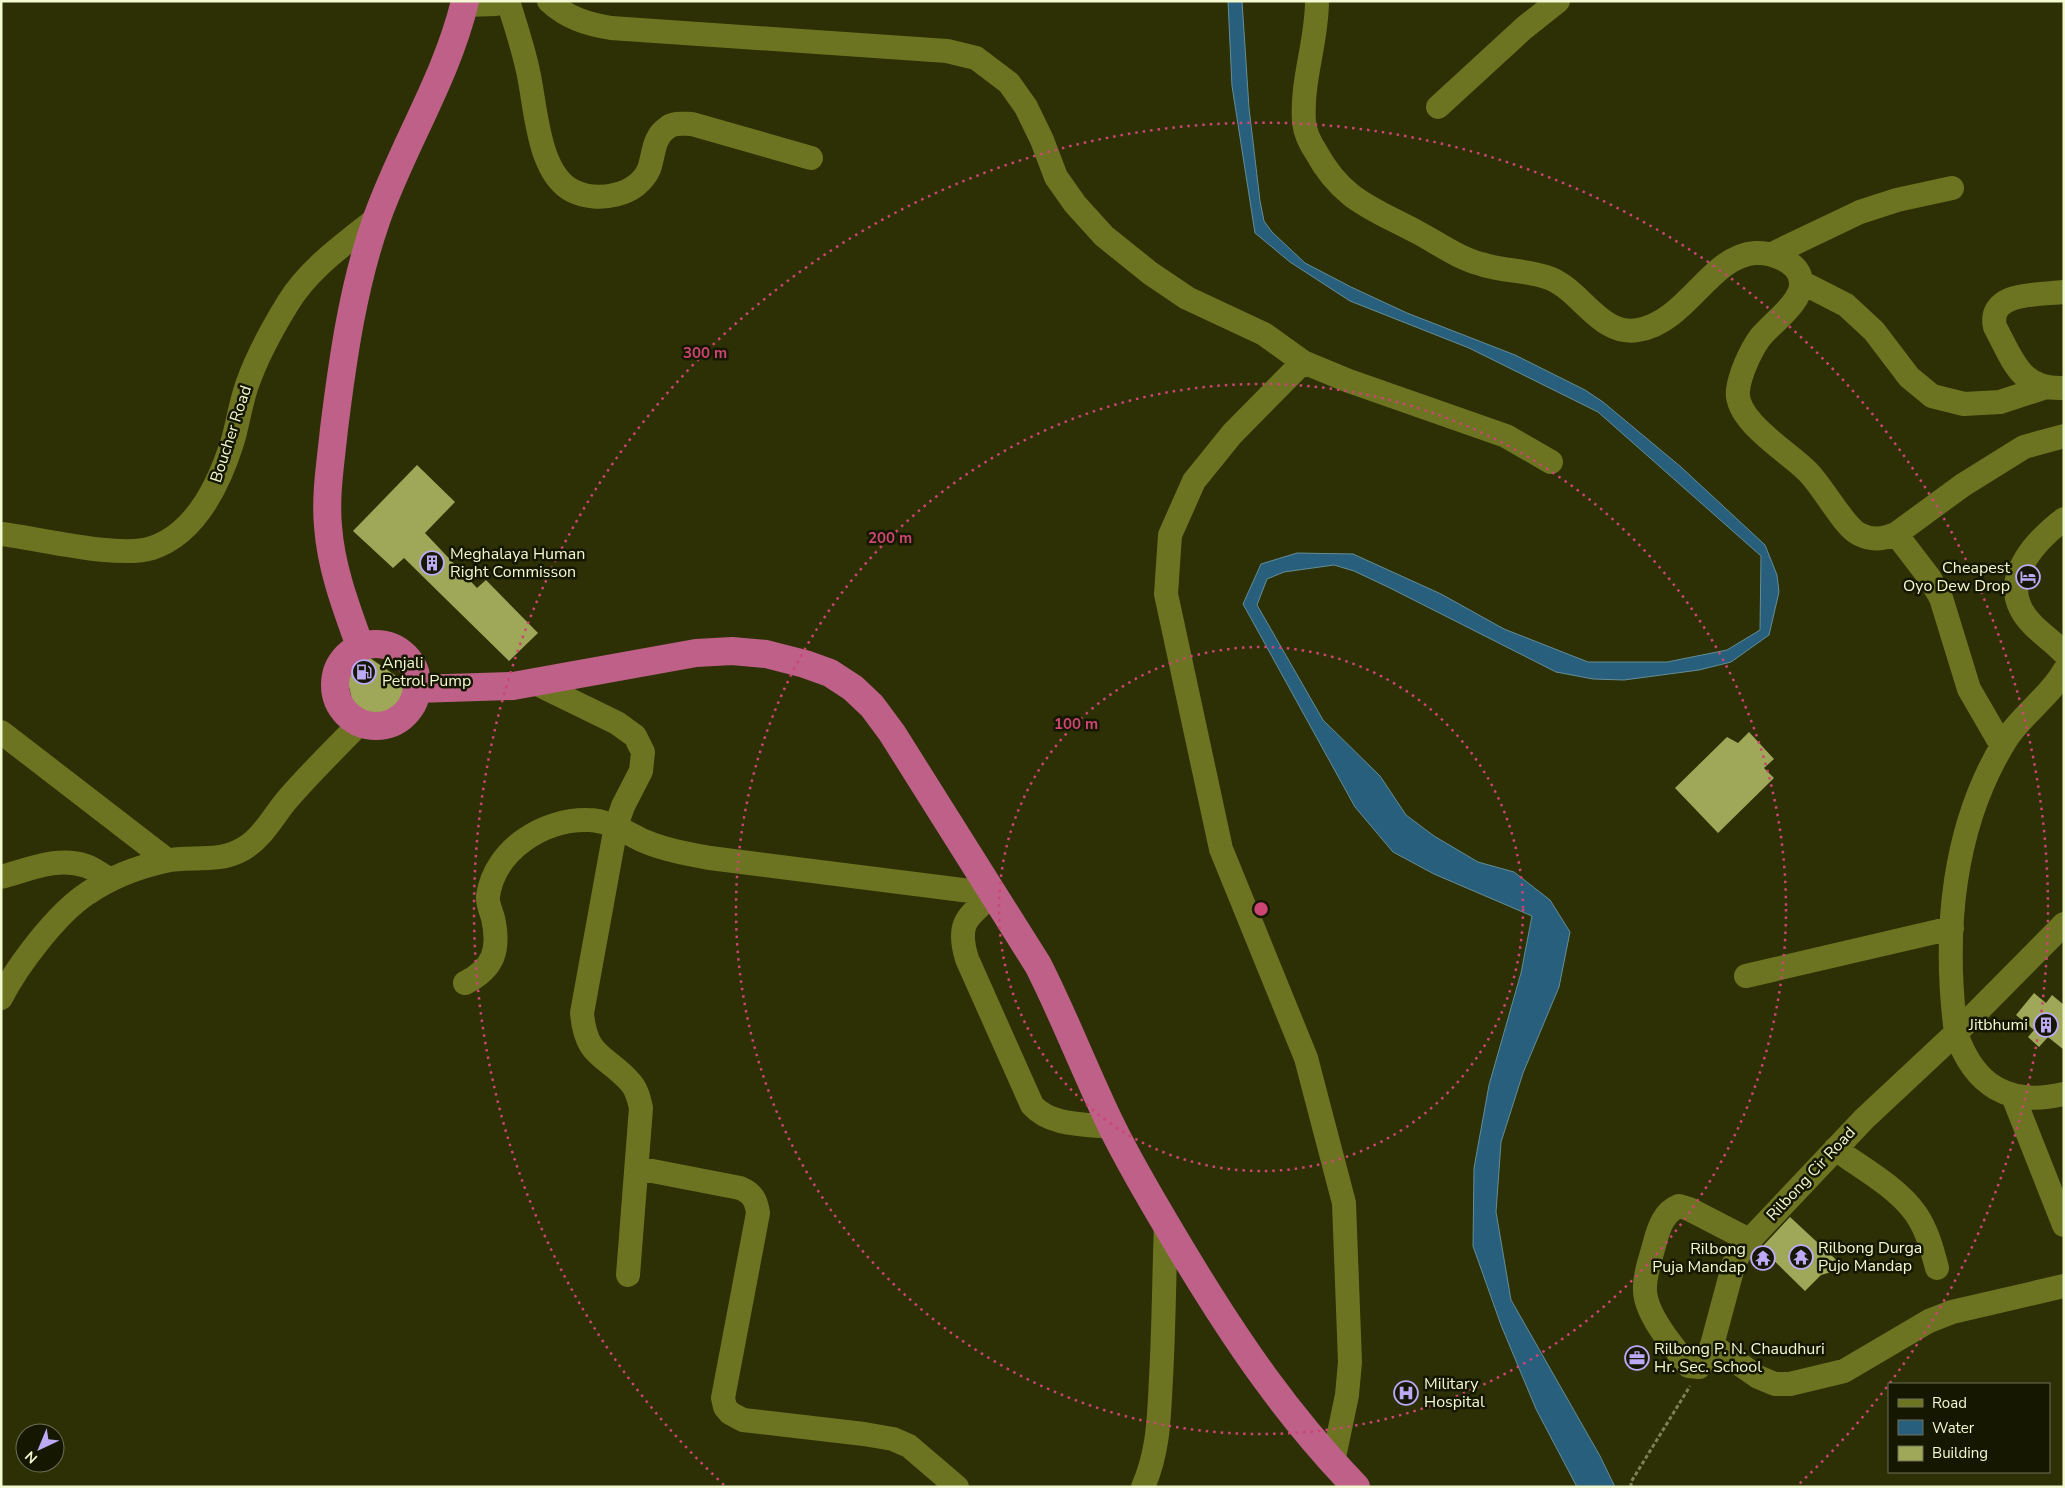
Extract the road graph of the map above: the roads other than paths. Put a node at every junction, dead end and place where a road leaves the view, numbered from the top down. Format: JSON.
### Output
{"nodes":[{"id":1,"x":508,"y":1,"type":"edge"},
{"id":2,"x":549,"y":1,"type":"edge"},
{"id":3,"x":1317,"y":1,"type":"edge"},
{"id":4,"x":1558,"y":1,"type":"edge"},
{"id":5,"x":465,"y":3,"type":"edge"},
{"id":6,"x":1438,"y":107,"type":"dead end"},
{"id":7,"x":811,"y":158,"type":"dead end"},
{"id":8,"x":1952,"y":188,"type":"dead end"},
{"id":9,"x":378,"y":217,"type":"junction"},
{"id":10,"x":1772,"y":254,"type":"junction"},
{"id":11,"x":1802,"y":282,"type":"junction"},
{"id":12,"x":2064,"y":292,"type":"edge"},
{"id":13,"x":1303,"y":362,"type":"junction"},
{"id":14,"x":2053,"y":388,"type":"edge"},
{"id":15,"x":2064,"y":436,"type":"edge"},
{"id":16,"x":1552,"y":462,"type":"dead end"},
{"id":17,"x":2064,"y":520,"type":"edge"},
{"id":18,"x":1,"y":534,"type":"edge"},
{"id":19,"x":1896,"y":534,"type":"junction"},
{"id":20,"x":360,"y":646,"type":"junction"},
{"id":21,"x":2064,"y":653,"type":"edge"},
{"id":22,"x":2064,"y":671,"type":"edge"},
{"id":23,"x":533,"y":682,"type":"junction"},
{"id":24,"x":418,"y":689,"type":"junction"},
{"id":25,"x":359,"y":724,"type":"junction"},
{"id":26,"x":1,"y":732,"type":"edge"},
{"id":27,"x":2002,"y":746,"type":"junction"},
{"id":28,"x":616,"y":826,"type":"junction"},
{"id":29,"x":167,"y":860,"type":"junction"},
{"id":30,"x":1,"y":877,"type":"edge"},
{"id":31,"x":110,"y":880,"type":"junction"},
{"id":32,"x":994,"y":894,"type":"junction"},
{"id":33,"x":2064,"y":924,"type":"edge"},
{"id":34,"x":1952,"y":928,"type":"junction"},
{"id":35,"x":1746,"y":976,"type":"dead end"},
{"id":36,"x":465,"y":983,"type":"dead end"},
{"id":37,"x":1,"y":998,"type":"edge"},
{"id":38,"x":1956,"y":1033,"type":"junction"},
{"id":39,"x":2064,"y":1094,"type":"edge"},
{"id":40,"x":2013,"y":1096,"type":"junction"},
{"id":41,"x":1112,"y":1127,"type":"junction"},
{"id":42,"x":1836,"y":1148,"type":"junction"},
{"id":43,"x":637,"y":1168,"type":"junction"},
{"id":44,"x":1166,"y":1224,"type":"junction"},
{"id":45,"x":2064,"y":1225,"type":"edge"},
{"id":46,"x":1749,"y":1240,"type":"junction"},
{"id":47,"x":1937,"y":1268,"type":"dead end"},
{"id":48,"x":628,"y":1275,"type":"dead end"},
{"id":49,"x":2064,"y":1286,"type":"edge"},
{"id":50,"x":1712,"y":1345,"type":"junction"},
{"id":51,"x":1332,"y":1462,"type":"junction"},
{"id":52,"x":957,"y":1487,"type":"edge"},
{"id":53,"x":1144,"y":1487,"type":"edge"},
{"id":54,"x":1356,"y":1487,"type":"edge"}],
"edges":[{"from":1,"to":5,"type":"street"},
{"from":1,"to":7,"type":"street"},
{"from":2,"to":13,"type":"street"},
{"from":3,"to":10,"type":"street"},
{"from":4,"to":6,"type":"street"},
{"from":5,"to":9,"type":"highway"},
{"from":8,"to":10,"type":"street"},
{"from":9,"to":18,"type":"street","name":"Boucher Road"},
{"from":9,"to":20,"type":"highway"},
{"from":10,"to":11,"type":"street"},
{"from":11,"to":14,"type":"street"},
{"from":11,"to":19,"type":"street"},
{"from":12,"to":14,"type":"street"},
{"from":13,"to":16,"type":"street"},
{"from":13,"to":51,"type":"street"},
{"from":15,"to":19,"type":"street"},
{"from":17,"to":21,"type":"street"},
{"from":19,"to":27,"type":"street"},
{"from":20,"to":24,"type":"highway"},
{"from":20,"to":25,"type":"highway"},
{"from":22,"to":27,"type":"street"},
{"from":23,"to":24,"type":"highway"},
{"from":23,"to":28,"type":"street"},
{"from":23,"to":32,"type":"highway"},
{"from":24,"to":25,"type":"highway"},
{"from":25,"to":29,"type":"street"},
{"from":26,"to":29,"type":"street"},
{"from":27,"to":34,"type":"street"},
{"from":28,"to":32,"type":"street"},
{"from":28,"to":36,"type":"street"},
{"from":28,"to":43,"type":"street"},
{"from":29,"to":31,"type":"street"},
{"from":30,"to":31,"type":"street"},
{"from":31,"to":37,"type":"street"},
{"from":32,"to":41,"type":"highway"},
{"from":32,"to":41,"type":"street"},
{"from":33,"to":38,"type":"street","name":"Rilbong Cir Road"},
{"from":34,"to":35,"type":"street"},
{"from":34,"to":38,"type":"street"},
{"from":38,"to":40,"type":"street"},
{"from":38,"to":42,"type":"street","name":"Rilbong Cir Road"},
{"from":39,"to":40,"type":"street"},
{"from":40,"to":45,"type":"street"},
{"from":41,"to":44,"type":"highway"},
{"from":42,"to":46,"type":"street","name":"Rilbong Cir Road"},
{"from":42,"to":47,"type":"street"},
{"from":43,"to":48,"type":"street"},
{"from":43,"to":52,"type":"street"},
{"from":44,"to":51,"type":"highway"},
{"from":44,"to":53,"type":"street"},
{"from":46,"to":50,"type":"street","name":"Rilbong Cir Road"},
{"from":46,"to":50,"type":"street","name":"Rilbong Cir Road"},
{"from":49,"to":50,"type":"street"},
{"from":51,"to":54,"type":"highway"}]}
